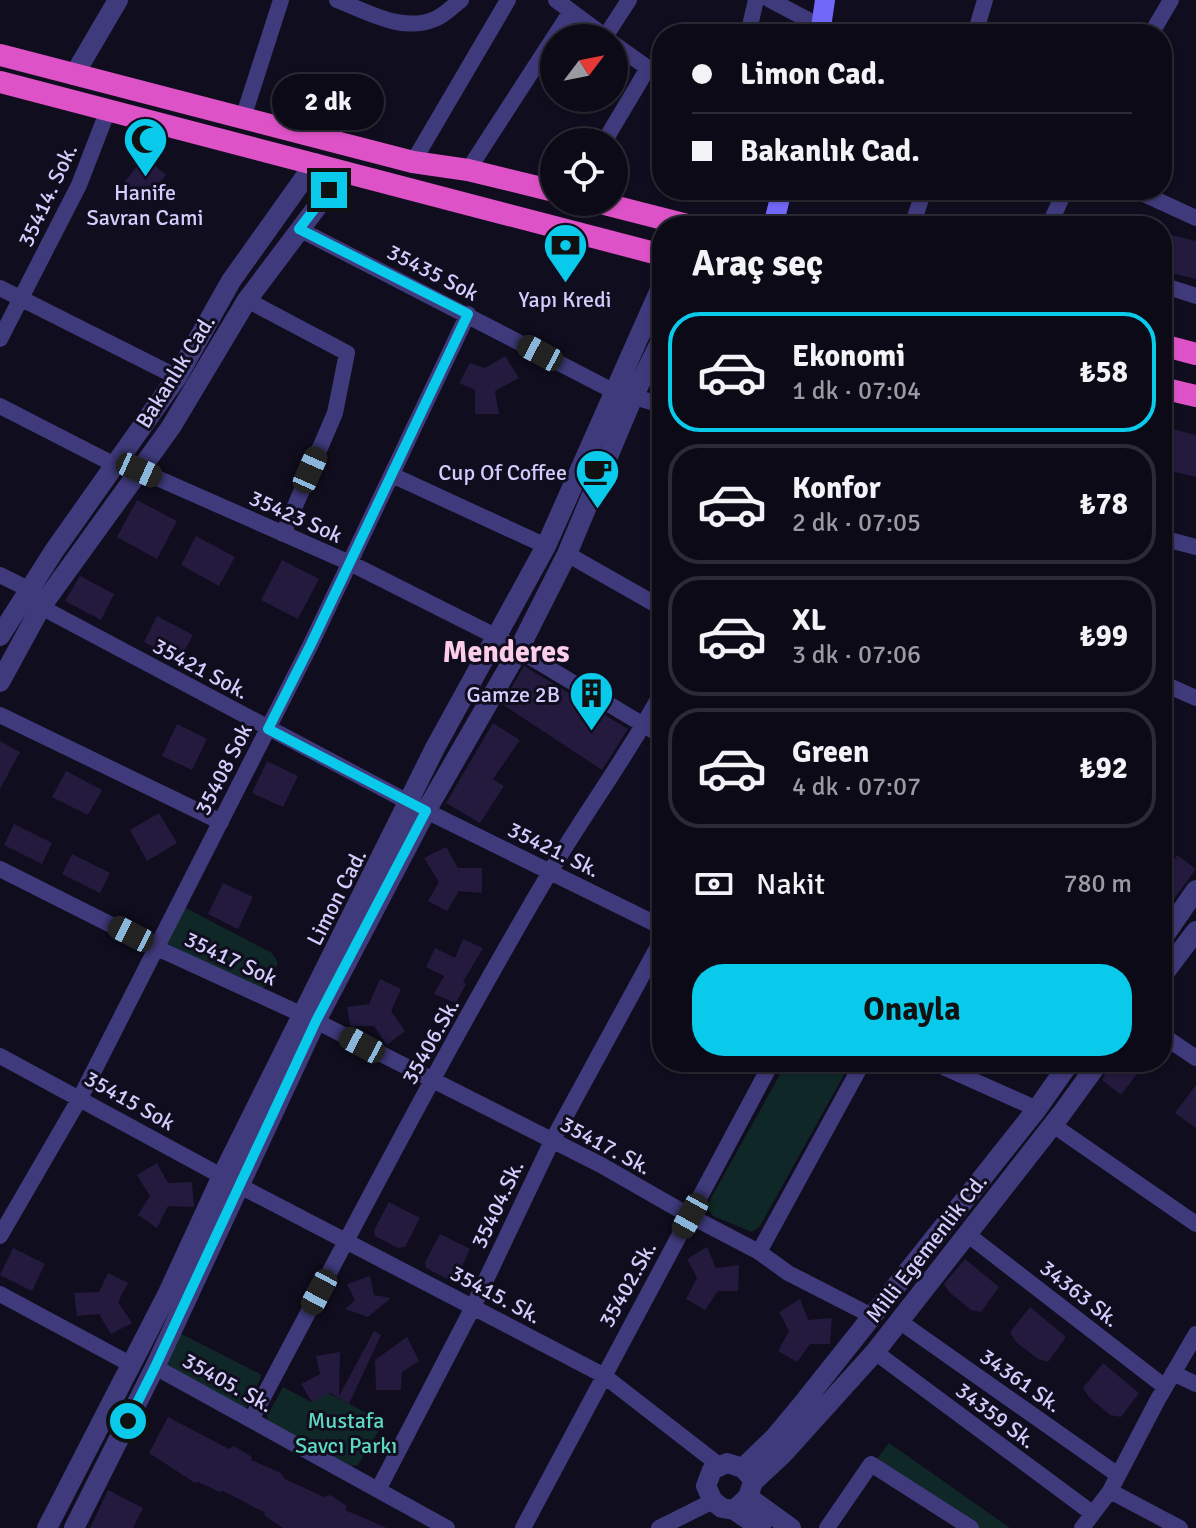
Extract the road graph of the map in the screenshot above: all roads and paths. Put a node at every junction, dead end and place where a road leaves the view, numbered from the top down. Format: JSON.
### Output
{"nodes":[{"id":1,"x":118,"y":0,"type":"edge"},
{"id":2,"x":281,"y":0,"type":"edge"},
{"id":3,"x":337,"y":0,"type":"edge"},
{"id":4,"x":461,"y":0,"type":"edge"},
{"id":5,"x":508,"y":0,"type":"edge"},
{"id":6,"x":556,"y":0,"type":"edge"},
{"id":7,"x":629,"y":0,"type":"edge"},
{"id":8,"x":756,"y":0,"type":"edge"},
{"id":9,"x":770,"y":0,"type":"edge"},
{"id":10,"x":825,"y":0,"type":"edge"},
{"id":11,"x":985,"y":0,"type":"edge"},
{"id":12,"x":1171,"y":0,"type":"edge"},
{"id":13,"x":571,"y":11,"type":"junction"},
{"id":14,"x":589,"y":24,"type":"edge"},
{"id":15,"x":617,"y":24,"type":"edge"},
{"id":16,"x":750,"y":24,"type":"edge"},
{"id":17,"x":812,"y":24,"type":"edge"},
{"id":18,"x":826,"y":24,"type":"edge"},
{"id":19,"x":978,"y":24,"type":"edge"},
{"id":20,"x":1157,"y":24,"type":"edge"},
{"id":21,"x":628,"y":53,"type":"edge"},
{"id":22,"x":0,"y":55,"type":"edge"},
{"id":23,"x":652,"y":71,"type":"edge"},
{"id":24,"x":74,"y":75,"type":"junction"},
{"id":25,"x":652,"y":77,"type":"edge"},
{"id":26,"x":0,"y":82,"type":"edge"},
{"id":27,"x":108,"y":110,"type":"junction"},
{"id":28,"x":243,"y":118,"type":"junction"},
{"id":29,"x":614,"y":128,"type":"edge"},
{"id":30,"x":413,"y":162,"type":"junction"},
{"id":31,"x":315,"y":163,"type":"junction"},
{"id":32,"x":468,"y":170,"type":"junction"},
{"id":33,"x":344,"y":171,"type":"junction"},
{"id":34,"x":540,"y":188,"type":"edge"},
{"id":35,"x":1158,"y":200,"type":"edge"},
{"id":36,"x":628,"y":210,"type":"edge"},
{"id":37,"x":652,"y":216,"type":"edge"},
{"id":38,"x":1195,"y":216,"type":"edge"},
{"id":39,"x":299,"y":229,"type":"junction"},
{"id":40,"x":652,"y":252,"type":"edge"},
{"id":41,"x":0,"y":288,"type":"edge"},
{"id":42,"x":1172,"y":288,"type":"edge"},
{"id":43,"x":1196,"y":296,"type":"edge"},
{"id":44,"x":21,"y":299,"type":"junction"},
{"id":45,"x":247,"y":300,"type":"junction"},
{"id":46,"x":652,"y":307,"type":"edge"},
{"id":47,"x":468,"y":314,"type":"junction"},
{"id":48,"x":0,"y":339,"type":"edge"},
{"id":49,"x":1172,"y":348,"type":"edge"},
{"id":50,"x":1196,"y":354,"type":"edge"},
{"id":51,"x":652,"y":359,"type":"edge"},
{"id":52,"x":177,"y":377,"type":"junction"},
{"id":53,"x":1172,"y":390,"type":"edge"},
{"id":54,"x":613,"y":391,"type":"junction"},
{"id":55,"x":1196,"y":396,"type":"edge"},
{"id":56,"x":633,"y":397,"type":"junction"},
{"id":57,"x":652,"y":402,"type":"edge"},
{"id":58,"x":0,"y":406,"type":"edge"},
{"id":59,"x":115,"y":465,"type":"junction"},
{"id":60,"x":139,"y":470,"type":"junction"},
{"id":61,"x":392,"y":475,"type":"junction"},
{"id":62,"x":283,"y":534,"type":"junction"},
{"id":63,"x":1172,"y":541,"type":"edge"},
{"id":64,"x":546,"y":546,"type":"junction"},
{"id":65,"x":1196,"y":547,"type":"edge"},
{"id":66,"x":567,"y":554,"type":"junction"},
{"id":67,"x":350,"y":563,"type":"junction"},
{"id":68,"x":0,"y":575,"type":"edge"},
{"id":69,"x":35,"y":598,"type":"junction"},
{"id":70,"x":652,"y":602,"type":"edge"},
{"id":71,"x":0,"y":636,"type":"edge"},
{"id":72,"x":495,"y":636,"type":"junction"},
{"id":73,"x":518,"y":651,"type":"junction"},
{"id":74,"x":0,"y":682,"type":"edge"},
{"id":75,"x":1172,"y":687,"type":"edge"},
{"id":76,"x":1196,"y":698,"type":"edge"},
{"id":77,"x":652,"y":711,"type":"edge"},
{"id":78,"x":0,"y":715,"type":"edge"},
{"id":79,"x":644,"y":726,"type":"junction"},
{"id":80,"x":268,"y":729,"type":"junction"},
{"id":81,"x":652,"y":730,"type":"edge"},
{"id":82,"x":418,"y":807,"type":"junction"},
{"id":83,"x":221,"y":822,"type":"junction"},
{"id":84,"x":0,"y":869,"type":"edge"},
{"id":85,"x":550,"y":871,"type":"junction"},
{"id":86,"x":1196,"y":890,"type":"edge"},
{"id":87,"x":1172,"y":910,"type":"edge"},
{"id":88,"x":652,"y":922,"type":"edge"},
{"id":89,"x":1196,"y":931,"type":"edge"},
{"id":90,"x":157,"y":948,"type":"junction"},
{"id":91,"x":652,"y":957,"type":"edge"},
{"id":92,"x":1172,"y":963,"type":"edge"},
{"id":93,"x":309,"y":1018,"type":"junction"},
{"id":94,"x":1172,"y":1042,"type":"edge"},
{"id":95,"x":1,"y":1058,"type":"edge"},
{"id":96,"x":1196,"y":1058,"type":"edge"},
{"id":97,"x":767,"y":1072,"type":"edge"},
{"id":98,"x":858,"y":1072,"type":"edge"},
{"id":99,"x":954,"y":1072,"type":"edge"},
{"id":100,"x":1063,"y":1072,"type":"edge"},
{"id":101,"x":1092,"y":1072,"type":"edge"},
{"id":102,"x":432,"y":1081,"type":"junction"},
{"id":103,"x":80,"y":1098,"type":"junction"},
{"id":104,"x":1037,"y":1109,"type":"junction"},
{"id":105,"x":1053,"y":1125,"type":"junction"},
{"id":106,"x":552,"y":1141,"type":"junction"},
{"id":107,"x":230,"y":1180,"type":"junction"},
{"id":108,"x":690,"y":1216,"type":"junction"},
{"id":109,"x":1196,"y":1224,"type":"edge"},
{"id":110,"x":967,"y":1234,"type":"junction"},
{"id":111,"x":0,"y":1236,"type":"edge"},
{"id":112,"x":347,"y":1241,"type":"junction"},
{"id":113,"x":759,"y":1252,"type":"junction"},
{"id":114,"x":0,"y":1294,"type":"edge"},
{"id":115,"x":473,"y":1307,"type":"junction"},
{"id":116,"x":872,"y":1316,"type":"junction"},
{"id":117,"x":899,"y":1321,"type":"junction"},
{"id":118,"x":1196,"y":1334,"type":"edge"},
{"id":119,"x":875,"y":1352,"type":"junction"},
{"id":120,"x":130,"y":1364,"type":"junction"},
{"id":121,"x":155,"y":1367,"type":"junction"},
{"id":122,"x":603,"y":1375,"type":"junction"},
{"id":123,"x":1169,"y":1380,"type":"junction"},
{"id":124,"x":1196,"y":1384,"type":"edge"},
{"id":125,"x":251,"y":1420,"type":"junction"},
{"id":126,"x":719,"y":1465,"type":"junction"},
{"id":127,"x":1118,"y":1475,"type":"junction"},
{"id":128,"x":745,"y":1489,"type":"junction"},
{"id":129,"x":378,"y":1490,"type":"junction"},
{"id":130,"x":1110,"y":1491,"type":"junction"},
{"id":131,"x":713,"y":1501,"type":"junction"},
{"id":132,"x":1092,"y":1513,"type":"junction"},
{"id":133,"x":47,"y":1528,"type":"edge"},
{"id":134,"x":74,"y":1528,"type":"edge"},
{"id":135,"x":447,"y":1528,"type":"edge"},
{"id":136,"x":523,"y":1528,"type":"edge"},
{"id":137,"x":659,"y":1528,"type":"edge"},
{"id":138,"x":761,"y":1528,"type":"edge"},
{"id":139,"x":791,"y":1528,"type":"edge"},
{"id":140,"x":827,"y":1528,"type":"edge"},
{"id":141,"x":971,"y":1528,"type":"edge"},
{"id":142,"x":1082,"y":1528,"type":"edge"},
{"id":143,"x":1180,"y":1528,"type":"edge"}],
"edges":[{"from":1,"to":24,"type":"street"},
{"from":2,"to":28,"type":"street"},
{"from":3,"to":4,"type":"street"},
{"from":5,"to":30,"type":"street"},
{"from":6,"to":13,"type":"street"},
{"from":7,"to":15,"type":"street"},
{"from":8,"to":16,"type":"street"},
{"from":9,"to":17,"type":"street"},
{"from":10,"to":18,"type":"main road"},
{"from":11,"to":19,"type":"street"},
{"from":12,"to":20,"type":"street"},
{"from":13,"to":14,"type":"street"},
{"from":13,"to":32,"type":"street"},
{"from":21,"to":23,"type":"street"},
{"from":22,"to":24,"type":"highway"},
{"from":24,"to":28,"type":"highway"},
{"from":25,"to":29,"type":"street"},
{"from":26,"to":27,"type":"highway"},
{"from":27,"to":31,"type":"highway"},
{"from":27,"to":44,"type":"street","name":"35414. Sok."},
{"from":28,"to":30,"type":"highway"},
{"from":30,"to":32,"type":"highway"},
{"from":31,"to":33,"type":"highway"},
{"from":31,"to":52,"type":"street","name":"Bakanlık Cad."},
{"from":32,"to":34,"type":"highway"},
{"from":33,"to":39,"type":"street","name":"Bakanlık Cad."},
{"from":33,"to":40,"type":"highway"},
{"from":35,"to":38,"type":"street"},
{"from":36,"to":37,"type":"highway"},
{"from":39,"to":45,"type":"street","name":"Bakanlık Cad."},
{"from":39,"to":47,"type":"street","name":"35435 Sok"},
{"from":41,"to":44,"type":"street"},
{"from":42,"to":43,"type":"street"},
{"from":44,"to":48,"type":"street","name":"35414. Sok."},
{"from":44,"to":52,"type":"street"},
{"from":45,"to":60,"type":"street","name":"Bakanlık Cad."},
{"from":45,"to":62,"type":"street"},
{"from":46,"to":54,"type":"street","name":"Limon Cad."},
{"from":47,"to":54,"type":"street","name":"35435 Sok"},
{"from":47,"to":61,"type":"street","name":"35408 Sok"},
{"from":49,"to":50,"type":"highway"},
{"from":51,"to":56,"type":"street","name":"Limon Cad."},
{"from":52,"to":59,"type":"street","name":"Bakanlık Cad."},
{"from":53,"to":55,"type":"highway"},
{"from":54,"to":56,"type":"street","name":"35435 Sok"},
{"from":54,"to":64,"type":"street","name":"Limon Cad."},
{"from":56,"to":57,"type":"street","name":"35435 Sok"},
{"from":56,"to":66,"type":"street","name":"Limon Cad."},
{"from":58,"to":59,"type":"street"},
{"from":59,"to":69,"type":"street","name":"Bakanlık Cad."},
{"from":60,"to":62,"type":"street","name":"35423 Sok"},
{"from":60,"to":69,"type":"street","name":"Bakanlık Cad."},
{"from":61,"to":64,"type":"street"},
{"from":61,"to":67,"type":"street","name":"35408 Sok"},
{"from":62,"to":67,"type":"street","name":"35423 Sok"},
{"from":63,"to":65,"type":"street"},
{"from":64,"to":72,"type":"street","name":"Limon Cad."},
{"from":66,"to":70,"type":"street"},
{"from":66,"to":73,"type":"street","name":"Limon Cad."},
{"from":67,"to":72,"type":"street","name":"35423 Sok"},
{"from":67,"to":80,"type":"street","name":"35408 Sok"},
{"from":68,"to":69,"type":"street","name":"35421 Sok."},
{"from":69,"to":71,"type":"street","name":"Bakanlık Cad."},
{"from":69,"to":74,"type":"street","name":"Bakanlık Cad."},
{"from":69,"to":80,"type":"street","name":"35421 Sok."},
{"from":72,"to":73,"type":"street","name":"35423 Sok"},
{"from":72,"to":82,"type":"street","name":"Limon Cad."},
{"from":73,"to":79,"type":"street","name":"35423 Sok"},
{"from":73,"to":82,"type":"street","name":"Limon Cad."},
{"from":75,"to":76,"type":"street"},
{"from":77,"to":79,"type":"street","name":"35406.Sk."},
{"from":78,"to":83,"type":"street"},
{"from":79,"to":81,"type":"street","name":"35423 Sok"},
{"from":79,"to":85,"type":"street","name":"35406.Sk."},
{"from":80,"to":82,"type":"street","name":"35421 Sok."},
{"from":80,"to":83,"type":"street","name":"35408 Sok"},
{"from":82,"to":85,"type":"street","name":"35421. Sk."},
{"from":82,"to":93,"type":"street","name":"Limon Cad."},
{"from":83,"to":90,"type":"street","name":"35408 Sok"},
{"from":84,"to":90,"type":"street","name":"35417 Sok"},
{"from":85,"to":88,"type":"street","name":"35421. Sk."},
{"from":85,"to":102,"type":"street","name":"35406.Sk."},
{"from":86,"to":87,"type":"street"},
{"from":89,"to":92,"type":"street"},
{"from":90,"to":93,"type":"street","name":"35417 Sok"},
{"from":90,"to":103,"type":"street","name":"35408 Sok"},
{"from":91,"to":106,"type":"street","name":"35404.Sk."},
{"from":93,"to":102,"type":"street","name":"35417. Sk."},
{"from":93,"to":107,"type":"street","name":"Limon Cad."},
{"from":94,"to":96,"type":"street"},
{"from":95,"to":103,"type":"street","name":"35415 Sok"},
{"from":97,"to":108,"type":"street","name":"35402.Sk."},
{"from":98,"to":113,"type":"street"},
{"from":99,"to":104,"type":"street"},
{"from":100,"to":104,"type":"street"},
{"from":101,"to":105,"type":"street","name":"Milli Egemenlik Cd."},
{"from":102,"to":106,"type":"street","name":"35417. Sk."},
{"from":102,"to":112,"type":"street","name":"35406.Sk."},
{"from":103,"to":107,"type":"street","name":"35415 Sok"},
{"from":103,"to":111,"type":"street","name":"35408 Sok"},
{"from":104,"to":116,"type":"street"},
{"from":105,"to":109,"type":"street"},
{"from":105,"to":110,"type":"street","name":"Milli Egemenlik Cd."},
{"from":106,"to":108,"type":"street","name":"35417. Sk."},
{"from":106,"to":115,"type":"street","name":"35404.Sk."},
{"from":107,"to":112,"type":"street","name":"35415. Sk."},
{"from":107,"to":120,"type":"street","name":"Limon Cad."},
{"from":107,"to":121,"type":"street","name":"Limon Cad."},
{"from":108,"to":113,"type":"street","name":"35417. Sk."},
{"from":108,"to":122,"type":"street","name":"35402.Sk."},
{"from":110,"to":117,"type":"street","name":"Milli Egemenlik Cd."},
{"from":110,"to":123,"type":"street","name":"34363 Sk."},
{"from":112,"to":115,"type":"street","name":"35415. Sk."},
{"from":112,"to":125,"type":"street","name":"35406.Sk."},
{"from":113,"to":116,"type":"street","name":"35417. Sk."},
{"from":114,"to":120,"type":"street"},
{"from":115,"to":122,"type":"street","name":"35415. Sk."},
{"from":115,"to":129,"type":"street","name":"35404.Sk."},
{"from":116,"to":128,"type":"street"},
{"from":117,"to":119,"type":"street","name":"Milli Egemenlik Cd."},
{"from":117,"to":127,"type":"street","name":"34361 Sk."},
{"from":118,"to":123,"type":"street"},
{"from":119,"to":128,"type":"street","name":"Milli Egemenlik Cd."},
{"from":119,"to":132,"type":"street","name":"34359 Sk."},
{"from":120,"to":133,"type":"street","name":"Limon Cad."},
{"from":121,"to":125,"type":"street","name":"35405. Sk."},
{"from":121,"to":134,"type":"street","name":"Limon Cad."},
{"from":122,"to":126,"type":"street","name":"35415. Sk."},
{"from":122,"to":136,"type":"street","name":"35402.Sk."},
{"from":123,"to":124,"type":"street","name":"34363 Sk."},
{"from":123,"to":127,"type":"street"},
{"from":125,"to":129,"type":"street","name":"35405. Sk."},
{"from":126,"to":128,"type":"street"},
{"from":126,"to":131,"type":"street"},
{"from":127,"to":130,"type":"street"},
{"from":128,"to":131,"type":"street"},
{"from":128,"to":138,"type":"street"},
{"from":128,"to":139,"type":"street"},
{"from":129,"to":135,"type":"street","name":"35405. Sk."},
{"from":130,"to":132,"type":"street"},
{"from":130,"to":143,"type":"street"},
{"from":131,"to":137,"type":"street"},
{"from":132,"to":142,"type":"street"},
{"from":140,"to":141,"type":"street"}]}
